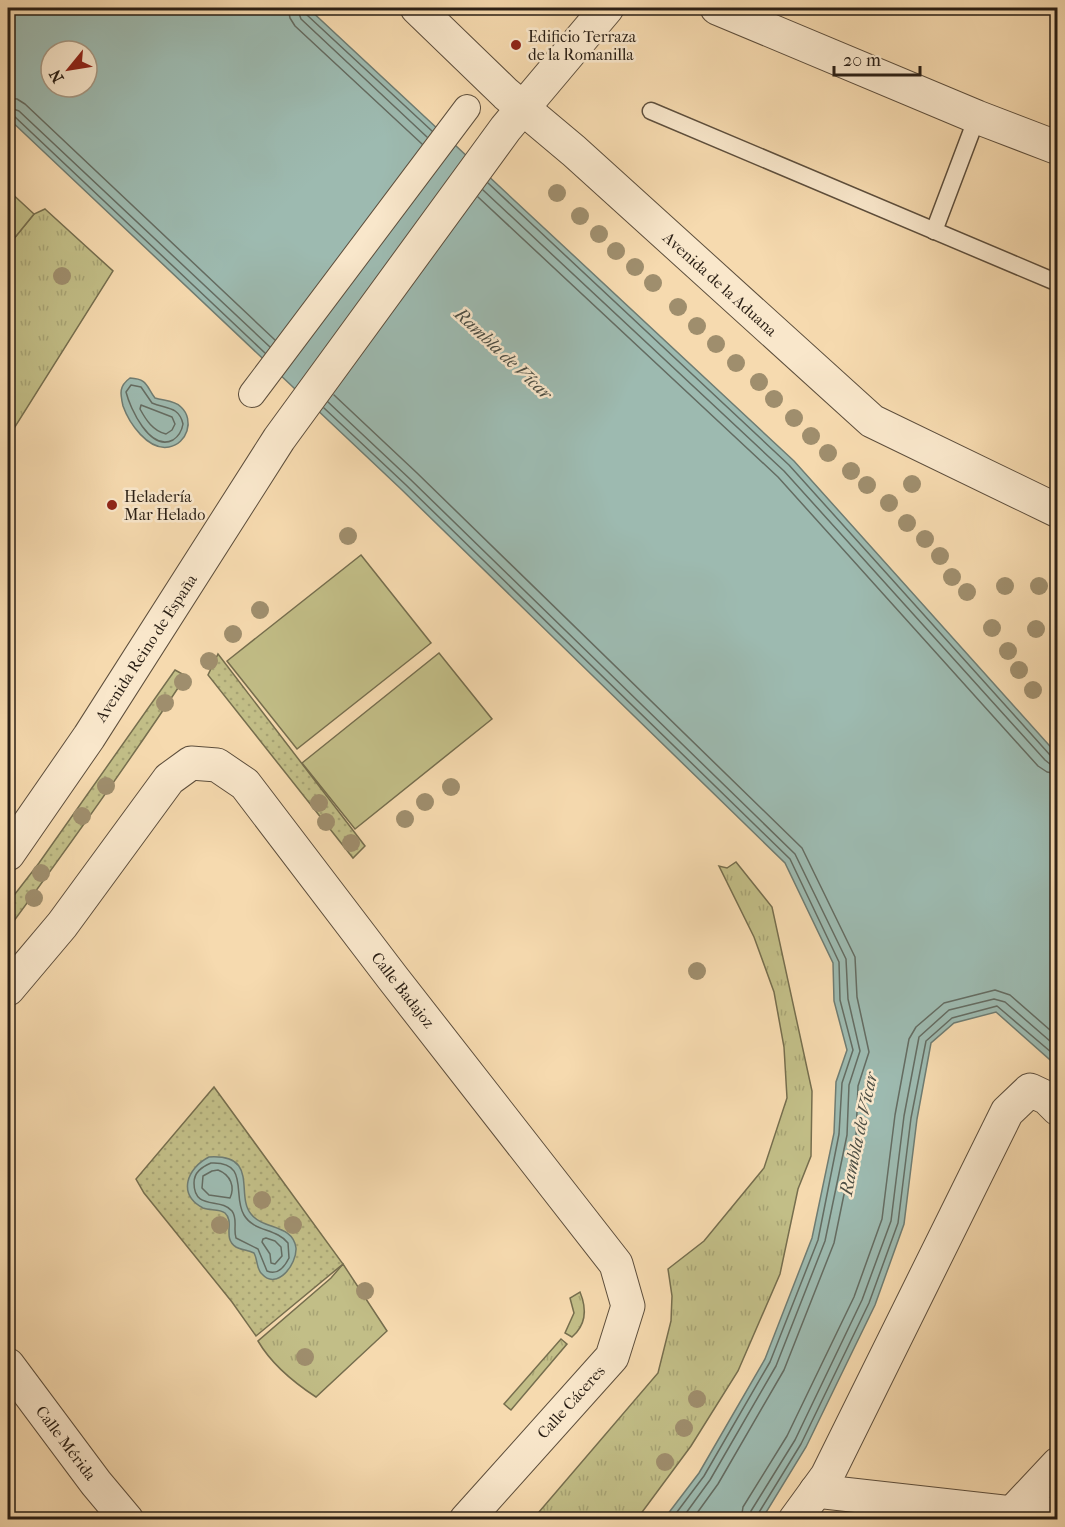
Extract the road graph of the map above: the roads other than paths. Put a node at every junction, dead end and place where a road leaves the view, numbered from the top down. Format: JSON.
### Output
{"nodes":[{"id":1,"x":417,"y":8,"type":"edge"},
{"id":2,"x":607,"y":8,"type":"edge"},
{"id":3,"x":717,"y":8,"type":"edge"},
{"id":4,"x":467,"y":108,"type":"dead end"},
{"id":5,"x":523,"y":109,"type":"junction"},
{"id":6,"x":651,"y":111,"type":"dead end"},
{"id":7,"x":976,"y":117,"type":"junction"},
{"id":8,"x":1058,"y":148,"type":"edge"},
{"id":9,"x":934,"y":231,"type":"junction"},
{"id":10,"x":1058,"y":283,"type":"edge"},
{"id":11,"x":252,"y":394,"type":"dead end"},
{"id":12,"x":1058,"y":511,"type":"edge"},
{"id":13,"x":8,"y":854,"type":"edge"},
{"id":14,"x":8,"y":989,"type":"edge"},
{"id":15,"x":1058,"y":1109,"type":"edge"},
{"id":16,"x":616,"y":1264,"type":"joint"},
{"id":17,"x":8,"y":1365,"type":"edge"},
{"id":18,"x":1058,"y":1464,"type":"edge"},
{"id":19,"x":816,"y":1491,"type":"junction"},
{"id":20,"x":1012,"y":1513,"type":"junction"},
{"id":21,"x":1058,"y":1514,"type":"edge"},
{"id":22,"x":127,"y":1520,"type":"edge"},
{"id":23,"x":466,"y":1520,"type":"edge"},
{"id":24,"x":795,"y":1520,"type":"edge"}],
"edges":[{"from":1,"to":5,"type":"street","name":"Avenida de la Aduana"},
{"from":2,"to":5,"type":"street","name":"Avenida Reino de España"},
{"from":3,"to":7,"type":"street"},
{"from":4,"to":11,"type":"street"},
{"from":5,"to":12,"type":"street","name":"Avenida de la Aduana"},
{"from":5,"to":13,"type":"street","name":"Avenida Reino de España"},
{"from":6,"to":9,"type":"lane"},
{"from":7,"to":8,"type":"street"},
{"from":7,"to":9,"type":"lane"},
{"from":9,"to":10,"type":"lane"},
{"from":14,"to":16,"type":"street","name":"Calle Badajoz"},
{"from":15,"to":19,"type":"street"},
{"from":16,"to":23,"type":"street","name":"Calle Cáceres"},
{"from":17,"to":22,"type":"street","name":"Calle Mérida"},
{"from":18,"to":20,"type":"street"},
{"from":19,"to":20,"type":"street"},
{"from":19,"to":24,"type":"street"},
{"from":20,"to":21,"type":"street"}]}
